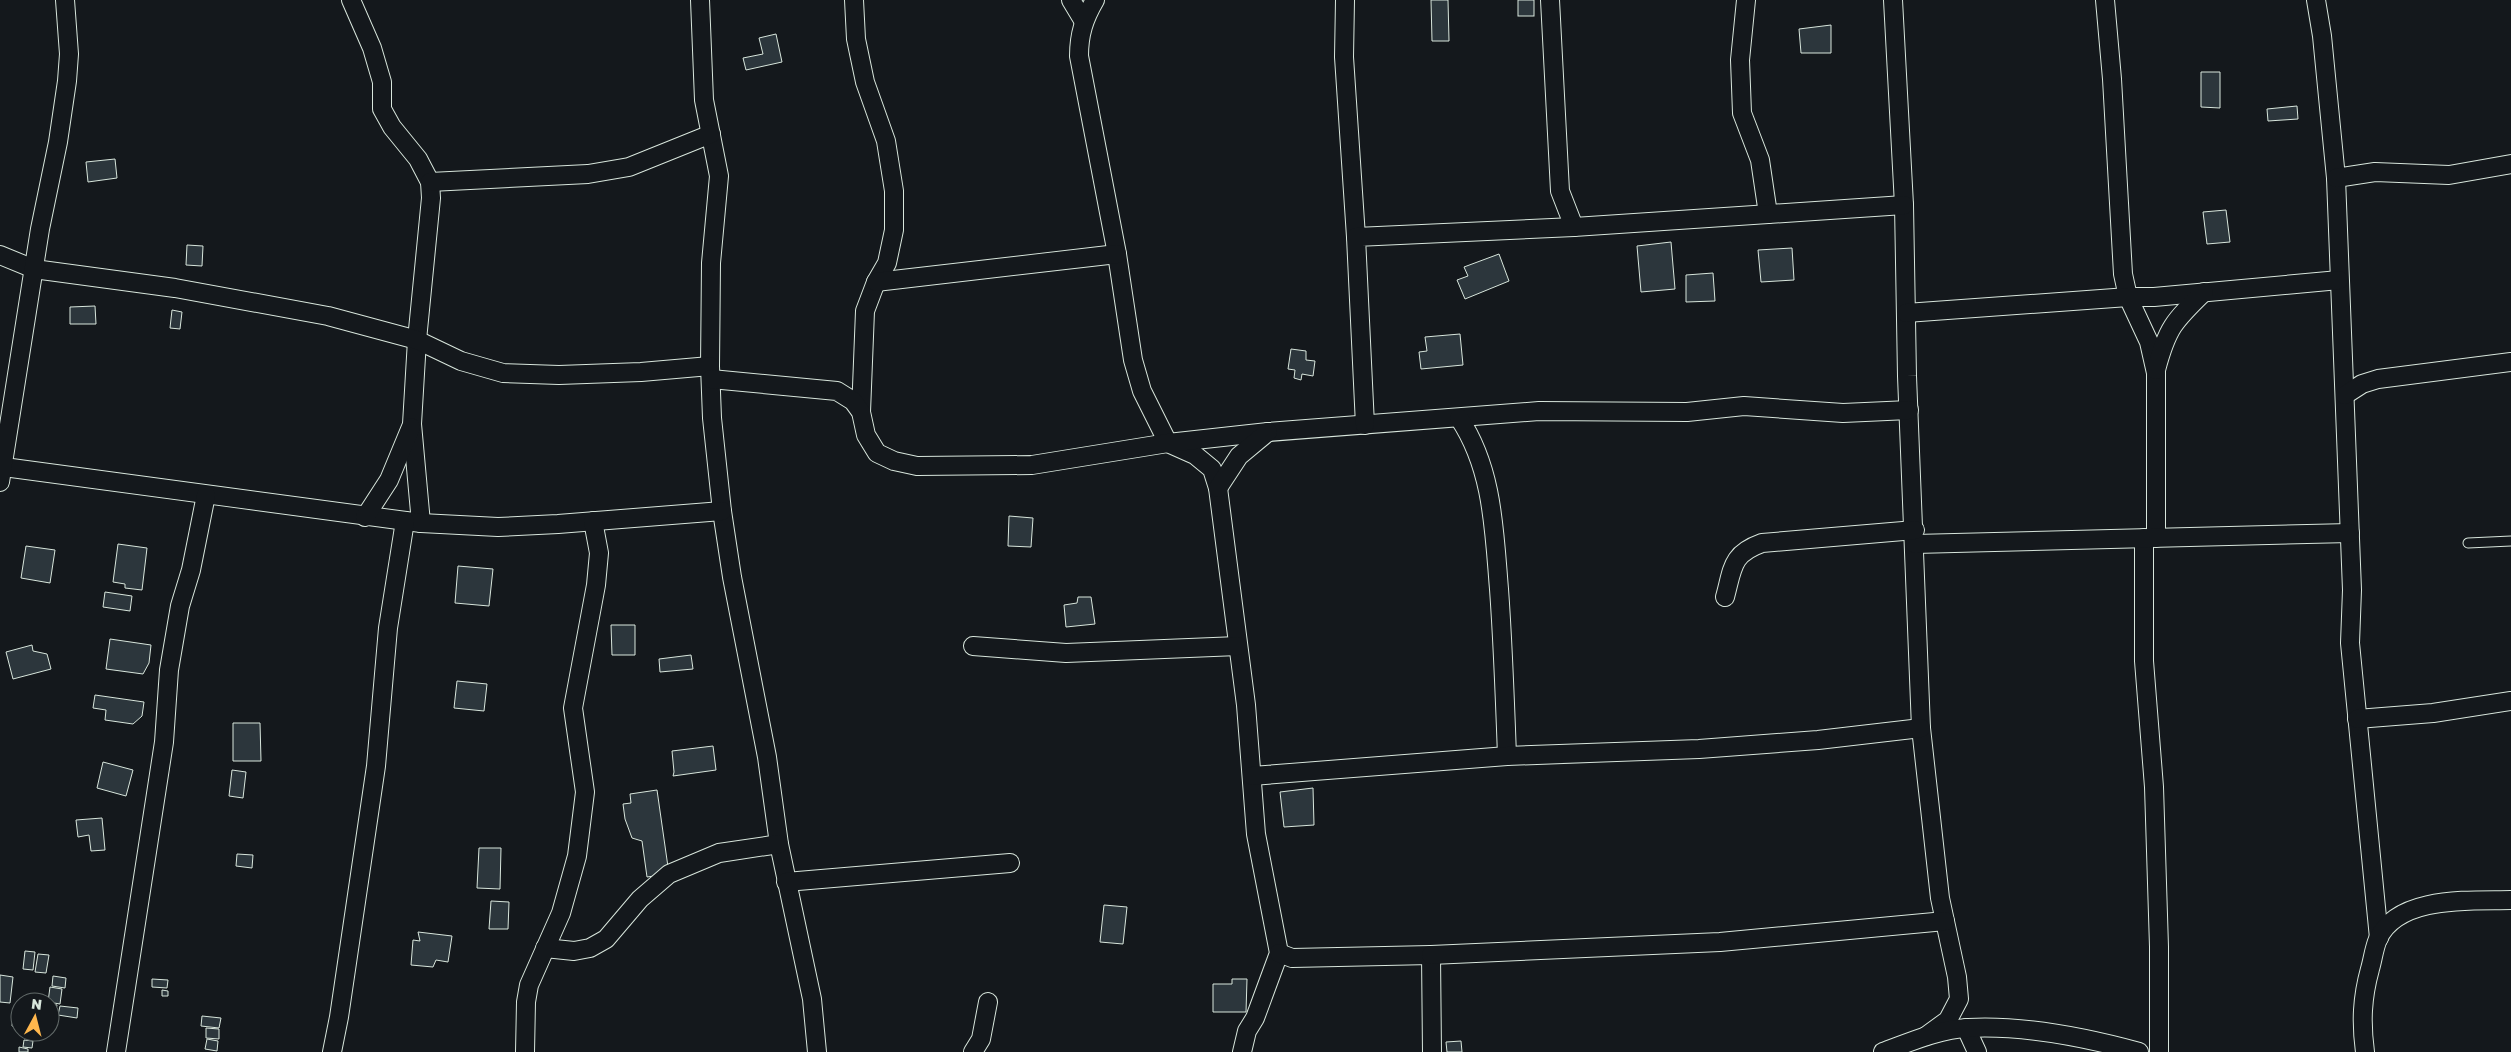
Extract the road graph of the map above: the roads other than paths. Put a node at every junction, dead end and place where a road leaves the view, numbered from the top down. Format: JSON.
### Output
{"nodes":[{"id":1,"x":65,"y":0,"type":"edge"},
{"id":2,"x":351,"y":0,"type":"edge"},
{"id":3,"x":700,"y":0,"type":"edge"},
{"id":4,"x":854,"y":0,"type":"edge"},
{"id":5,"x":1071,"y":0,"type":"edge"},
{"id":6,"x":1095,"y":0,"type":"edge"},
{"id":7,"x":1345,"y":0,"type":"edge"},
{"id":8,"x":1550,"y":0,"type":"edge"},
{"id":9,"x":1746,"y":0,"type":"edge"},
{"id":10,"x":1894,"y":0,"type":"edge"},
{"id":11,"x":2105,"y":0,"type":"edge"},
{"id":12,"x":2316,"y":0,"type":"edge"},
{"id":13,"x":1083,"y":20,"type":"junction"},
{"id":14,"x":712,"y":134,"type":"junction"},
{"id":15,"x":2511,"y":164,"type":"edge"},
{"id":16,"x":2336,"y":178,"type":"junction"},
{"id":17,"x":430,"y":182,"type":"junction"},
{"id":18,"x":1904,"y":205,"type":"junction"},
{"id":19,"x":1768,"y":214,"type":"junction"},
{"id":20,"x":1574,"y":227,"type":"junction"},
{"id":21,"x":1356,"y":237,"type":"junction"},
{"id":22,"x":1117,"y":254,"type":"junction"},
{"id":23,"x":0,"y":255,"type":"edge"},
{"id":24,"x":34,"y":269,"type":"junction"},
{"id":25,"x":2339,"y":280,"type":"junction"},
{"id":26,"x":876,"y":282,"type":"junction"},
{"id":27,"x":2204,"y":292,"type":"junction"},
{"id":28,"x":2128,"y":297,"type":"junction"},
{"id":29,"x":1906,"y":313,"type":"junction"},
{"id":30,"x":417,"y":340,"type":"junction"},
{"id":31,"x":2511,"y":362,"type":"edge"},
{"id":32,"x":711,"y":373,"type":"junction"},
{"id":33,"x":2156,"y":373,"type":"junction"},
{"id":34,"x":2345,"y":395,"type":"junction"},
{"id":35,"x":1909,"y":410,"type":"junction"},
{"id":36,"x":861,"y":412,"type":"junction"},
{"id":37,"x":1459,"y":418,"type":"junction"},
{"id":38,"x":412,"y":424,"type":"junction"},
{"id":39,"x":1365,"y":425,"type":"junction"},
{"id":40,"x":1268,"y":432,"type":"junction"},
{"id":41,"x":1168,"y":443,"type":"junction"},
{"id":42,"x":2,"y":474,"type":"edge"},
{"id":43,"x":1218,"y":488,"type":"junction"},
{"id":44,"x":206,"y":495,"type":"junction"},
{"id":45,"x":722,"y":511,"type":"junction"},
{"id":46,"x":365,"y":517,"type":"junction"},
{"id":47,"x":593,"y":521,"type":"junction"},
{"id":48,"x":413,"y":522,"type":"junction"},
{"id":49,"x":2350,"y":533,"type":"junction"},
{"id":50,"x":1915,"y":537,"type":"junction"},
{"id":51,"x":2150,"y":538,"type":"junction"},
{"id":52,"x":2511,"y":541,"type":"edge"},
{"id":53,"x":2468,"y":543,"type":"dead end"},
{"id":54,"x":1725,"y":597,"type":"dead end"},
{"id":55,"x":973,"y":646,"type":"dead end"},
{"id":56,"x":1238,"y":646,"type":"junction"},
{"id":57,"x":2511,"y":701,"type":"edge"},
{"id":58,"x":2357,"y":719,"type":"junction"},
{"id":59,"x":1921,"y":728,"type":"junction"},
{"id":60,"x":1508,"y":756,"type":"junction"},
{"id":61,"x":1252,"y":776,"type":"junction"},
{"id":62,"x":779,"y":844,"type":"junction"},
{"id":63,"x":1010,"y":863,"type":"dead end"},
{"id":64,"x":786,"y":882,"type":"junction"},
{"id":65,"x":2511,"y":900,"type":"edge"},
{"id":66,"x":1945,"y":921,"type":"junction"},
{"id":67,"x":2379,"y":938,"type":"junction"},
{"id":68,"x":545,"y":948,"type":"junction"},
{"id":69,"x":1279,"y":953,"type":"junction"},
{"id":70,"x":1431,"y":955,"type":"junction"},
{"id":71,"x":988,"y":1002,"type":"dead end"},
{"id":72,"x":1966,"y":1028,"type":"junction"},
{"id":73,"x":1926,"y":1036,"type":"junction"},
{"id":74,"x":116,"y":1052,"type":"edge"},
{"id":75,"x":332,"y":1052,"type":"edge"},
{"id":76,"x":525,"y":1052,"type":"edge"},
{"id":77,"x":817,"y":1052,"type":"edge"},
{"id":78,"x":973,"y":1052,"type":"edge"},
{"id":79,"x":1242,"y":1052,"type":"edge"},
{"id":80,"x":1432,"y":1052,"type":"edge"},
{"id":81,"x":1883,"y":1052,"type":"edge"},
{"id":82,"x":1976,"y":1052,"type":"edge"},
{"id":83,"x":2138,"y":1052,"type":"edge"},
{"id":84,"x":2159,"y":1052,"type":"edge"},
{"id":85,"x":2365,"y":1052,"type":"edge"}],
"edges":[{"from":1,"to":24,"type":"street"},
{"from":2,"to":17,"type":"street"},
{"from":3,"to":14,"type":"street"},
{"from":4,"to":26,"type":"street"},
{"from":5,"to":13,"type":"street"},
{"from":6,"to":13,"type":"street"},
{"from":7,"to":21,"type":"street"},
{"from":8,"to":20,"type":"street"},
{"from":9,"to":19,"type":"street"},
{"from":10,"to":18,"type":"street"},
{"from":11,"to":28,"type":"street"},
{"from":12,"to":16,"type":"street"},
{"from":13,"to":22,"type":"street"},
{"from":14,"to":17,"type":"street"},
{"from":14,"to":32,"type":"street"},
{"from":15,"to":16,"type":"street"},
{"from":16,"to":25,"type":"street"},
{"from":17,"to":30,"type":"street"},
{"from":18,"to":19,"type":"street"},
{"from":18,"to":29,"type":"street"},
{"from":19,"to":20,"type":"street"},
{"from":20,"to":21,"type":"street"},
{"from":21,"to":39,"type":"street"},
{"from":22,"to":26,"type":"street"},
{"from":22,"to":41,"type":"street"},
{"from":23,"to":24,"type":"street"},
{"from":24,"to":30,"type":"street"},
{"from":24,"to":42,"type":"street"},
{"from":25,"to":27,"type":"street"},
{"from":25,"to":34,"type":"street"},
{"from":26,"to":36,"type":"street"},
{"from":27,"to":28,"type":"street"},
{"from":27,"to":33,"type":"street"},
{"from":28,"to":29,"type":"street"},
{"from":28,"to":33,"type":"street"},
{"from":29,"to":35,"type":"street"},
{"from":30,"to":32,"type":"street"},
{"from":30,"to":38,"type":"street"},
{"from":31,"to":34,"type":"street"},
{"from":32,"to":36,"type":"street"},
{"from":32,"to":45,"type":"street"},
{"from":33,"to":51,"type":"street"},
{"from":34,"to":49,"type":"street"},
{"from":35,"to":37,"type":"street"},
{"from":35,"to":50,"type":"street"},
{"from":36,"to":41,"type":"street"},
{"from":37,"to":39,"type":"street"},
{"from":37,"to":60,"type":"street"},
{"from":38,"to":46,"type":"street"},
{"from":38,"to":48,"type":"street"},
{"from":39,"to":40,"type":"street"},
{"from":40,"to":41,"type":"street"},
{"from":40,"to":43,"type":"street"},
{"from":41,"to":43,"type":"street"},
{"from":42,"to":44,"type":"street"},
{"from":43,"to":56,"type":"street"},
{"from":44,"to":46,"type":"street"},
{"from":44,"to":74,"type":"street"},
{"from":45,"to":47,"type":"street"},
{"from":45,"to":62,"type":"street"},
{"from":46,"to":48,"type":"street"},
{"from":47,"to":48,"type":"street"},
{"from":47,"to":68,"type":"street"},
{"from":48,"to":75,"type":"street"},
{"from":49,"to":51,"type":"street"},
{"from":49,"to":58,"type":"street"},
{"from":50,"to":51,"type":"street"},
{"from":50,"to":54,"type":"street"},
{"from":50,"to":59,"type":"street"},
{"from":51,"to":84,"type":"street"},
{"from":52,"to":53,"type":"lane"},
{"from":55,"to":56,"type":"street"},
{"from":56,"to":61,"type":"street"},
{"from":57,"to":58,"type":"street"},
{"from":58,"to":67,"type":"street"},
{"from":59,"to":60,"type":"street"},
{"from":59,"to":66,"type":"street"},
{"from":60,"to":61,"type":"street"},
{"from":61,"to":69,"type":"street"},
{"from":62,"to":64,"type":"street"},
{"from":62,"to":68,"type":"street"},
{"from":63,"to":64,"type":"street"},
{"from":64,"to":77,"type":"street"},
{"from":65,"to":67,"type":"street"},
{"from":66,"to":70,"type":"street"},
{"from":66,"to":73,"type":"street"},
{"from":67,"to":85,"type":"street"},
{"from":68,"to":76,"type":"street"},
{"from":69,"to":70,"type":"street"},
{"from":69,"to":79,"type":"street"},
{"from":70,"to":80,"type":"street"},
{"from":71,"to":78,"type":"street"},
{"from":72,"to":73,"type":"street"},
{"from":72,"to":82,"type":"street"},
{"from":72,"to":83,"type":"street"},
{"from":73,"to":81,"type":"street"}]}
